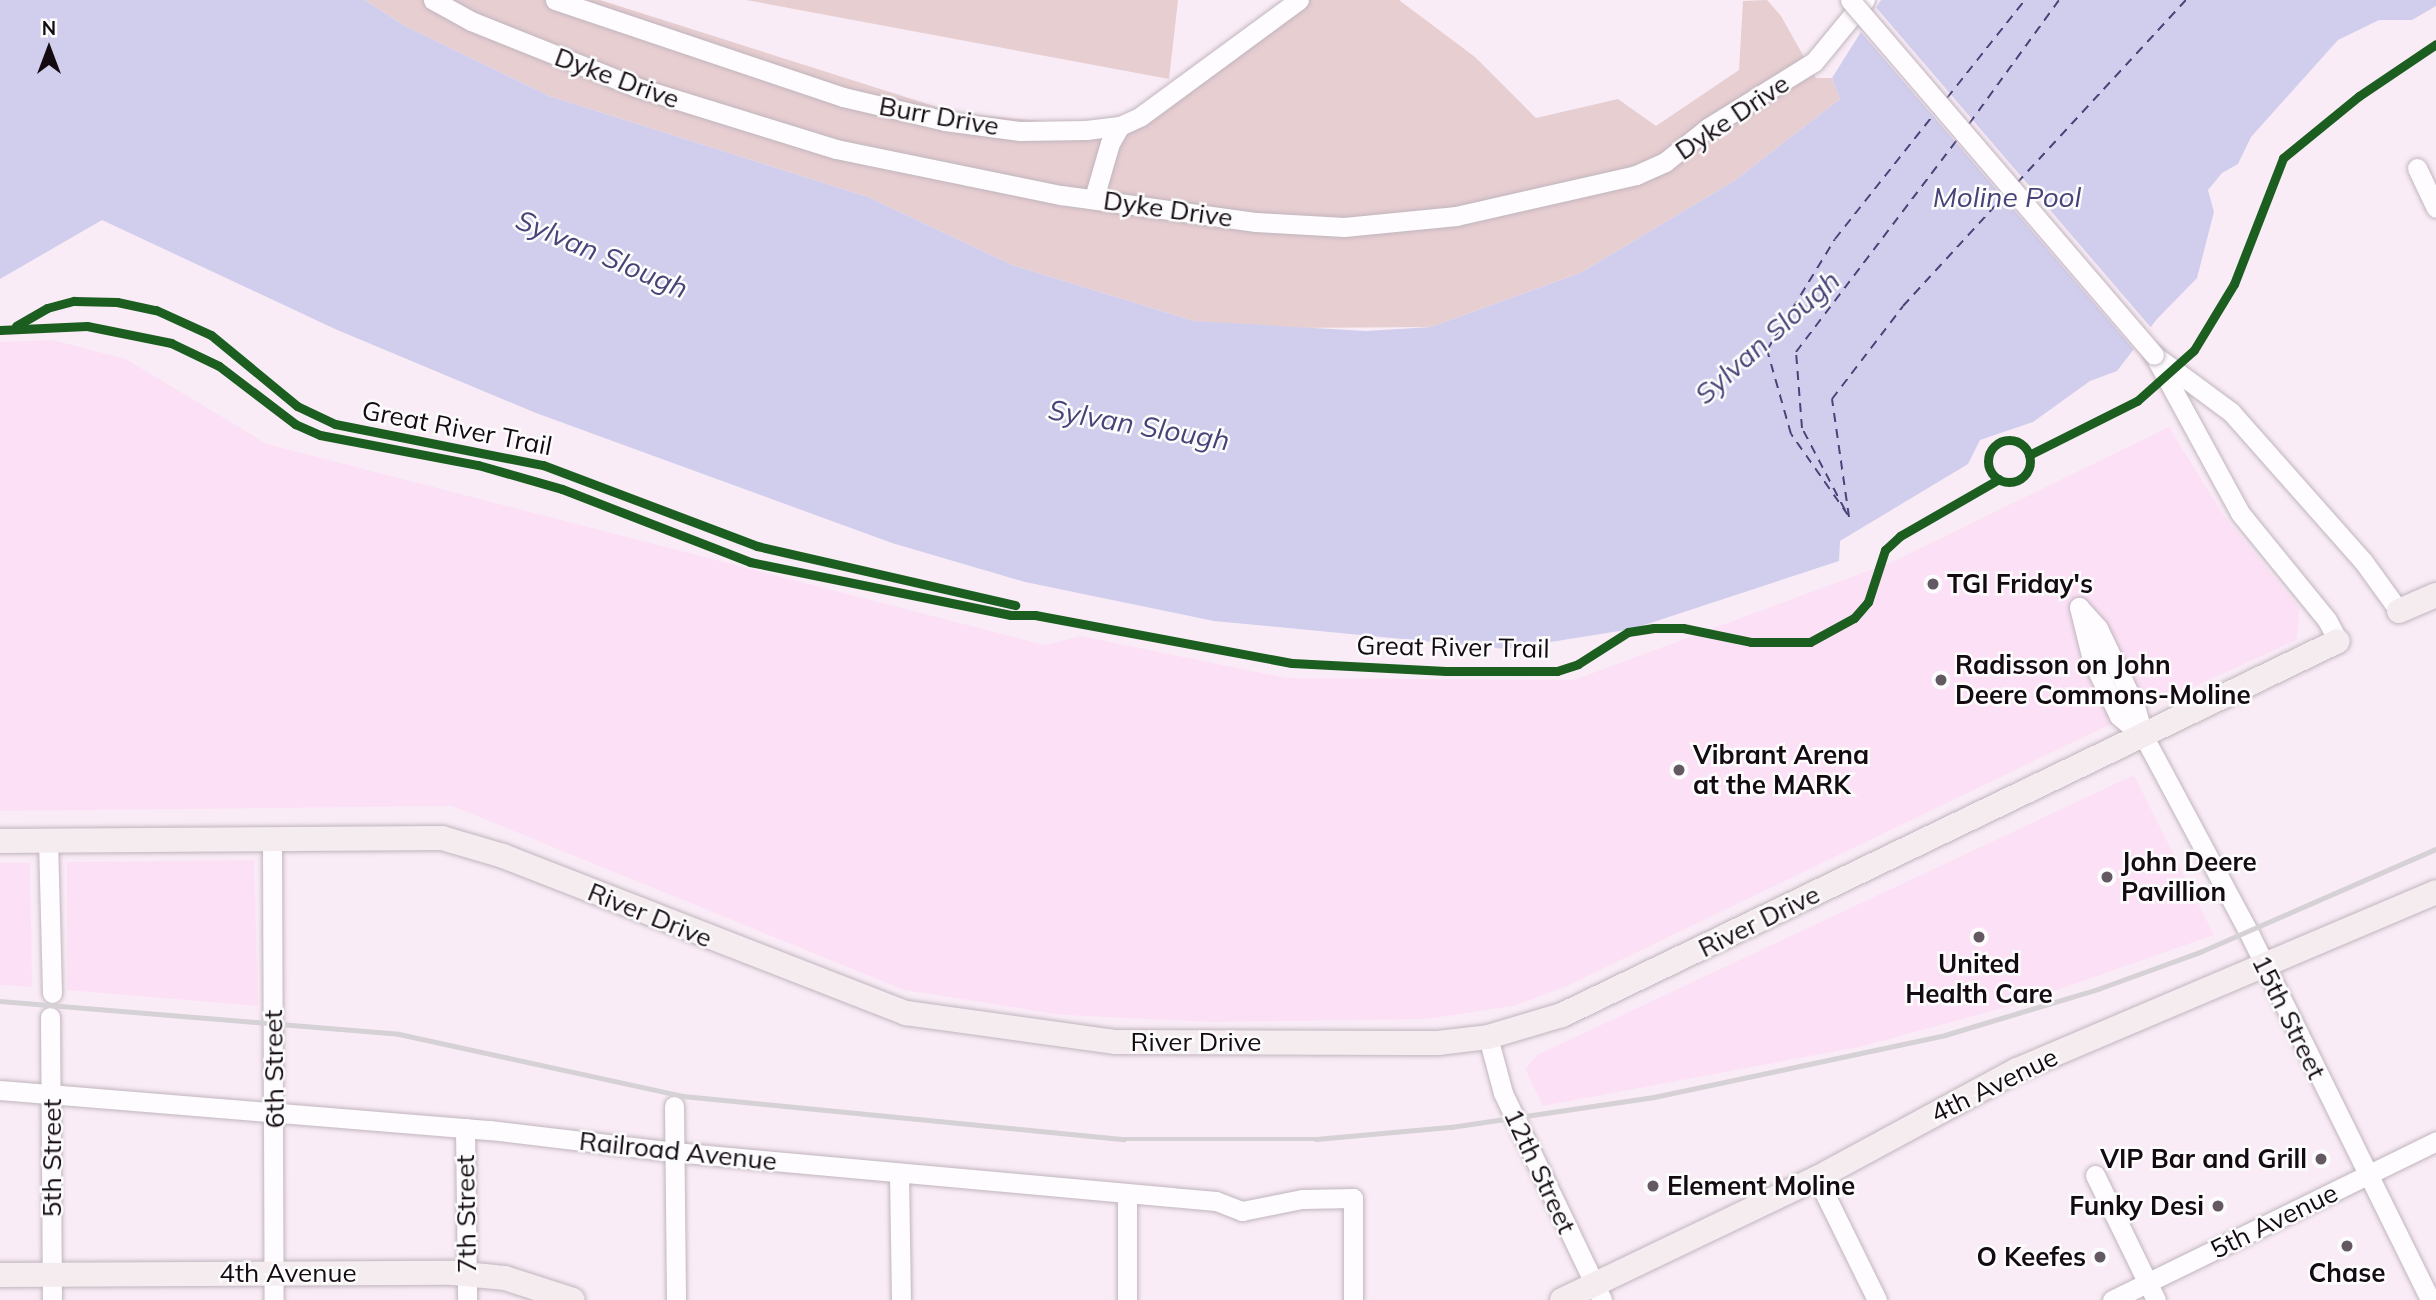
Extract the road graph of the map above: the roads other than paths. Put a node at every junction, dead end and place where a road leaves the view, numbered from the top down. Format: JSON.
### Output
{"nodes":[{"id":1,"x":433,"y":0,"type":"edge"},
{"id":2,"x":555,"y":0,"type":"edge"},
{"id":3,"x":1299,"y":0,"type":"edge"},
{"id":4,"x":1850,"y":0,"type":"edge"},
{"id":5,"x":1865,"y":0,"type":"edge"},
{"id":6,"x":1120,"y":126,"type":"junction"},
{"id":7,"x":2417,"y":168,"type":"dead end"},
{"id":8,"x":1094,"y":198,"type":"junction"},
{"id":9,"x":2436,"y":208,"type":"edge"},
{"id":10,"x":2154,"y":355,"type":"junction"},
{"id":11,"x":2436,"y":595,"type":"edge"},
{"id":12,"x":2399,"y":611,"type":"joint"},
{"id":13,"x":2338,"y":641,"type":"joint"},
{"id":14,"x":2144,"y":737,"type":"junction"},
{"id":15,"x":272,"y":839,"type":"junction"},
{"id":16,"x":48,"y":840,"type":"junction"},
{"id":17,"x":0,"y":841,"type":"edge"},
{"id":18,"x":2436,"y":892,"type":"edge"},
{"id":19,"x":2265,"y":968,"type":"junction"},
{"id":20,"x":52,"y":993,"type":"dead end"},
{"id":21,"x":50,"y":1017,"type":"dead end"},
{"id":22,"x":1488,"y":1037,"type":"junction"},
{"id":23,"x":0,"y":1090,"type":"edge"},
{"id":24,"x":51,"y":1094,"type":"junction"},
{"id":25,"x":674,"y":1106,"type":"dead end"},
{"id":26,"x":274,"y":1112,"type":"junction"},
{"id":27,"x":465,"y":1128,"type":"junction"},
{"id":28,"x":2436,"y":1141,"type":"edge"},
{"id":29,"x":674,"y":1152,"type":"junction"},
{"id":30,"x":899,"y":1174,"type":"junction"},
{"id":31,"x":2095,"y":1175,"type":"dead end"},
{"id":32,"x":2368,"y":1175,"type":"junction"},
{"id":33,"x":1817,"y":1178,"type":"junction"},
{"id":34,"x":1126,"y":1195,"type":"junction"},
{"id":35,"x":274,"y":1273,"type":"junction"},
{"id":36,"x":467,"y":1273,"type":"junction"},
{"id":37,"x":0,"y":1275,"type":"edge"},
{"id":38,"x":52,"y":1275,"type":"junction"},
{"id":39,"x":2152,"y":1292,"type":"edge"},
{"id":40,"x":1599,"y":1293,"type":"edge"},
{"id":41,"x":52,"y":1300,"type":"edge"},
{"id":42,"x":274,"y":1300,"type":"edge"},
{"id":43,"x":467,"y":1300,"type":"edge"},
{"id":44,"x":573,"y":1300,"type":"edge"},
{"id":45,"x":676,"y":1300,"type":"edge"},
{"id":46,"x":901,"y":1300,"type":"edge"},
{"id":47,"x":1127,"y":1300,"type":"edge"},
{"id":48,"x":1353,"y":1300,"type":"edge"},
{"id":49,"x":1562,"y":1300,"type":"edge"},
{"id":50,"x":1877,"y":1300,"type":"edge"},
{"id":51,"x":2112,"y":1300,"type":"edge"},
{"id":52,"x":2430,"y":1300,"type":"edge"}],
"edges":[{"from":1,"to":8,"type":"street","name":"Dyke Drive"},
{"from":2,"to":6,"type":"street","name":"Burr Drive"},
{"from":3,"to":6,"type":"street","name":"Burr Drive"},
{"from":4,"to":10,"type":"street","bridge":true},
{"from":5,"to":8,"type":"street","name":"Dyke Drive"},
{"from":6,"to":8,"type":"street"},
{"from":7,"to":9,"type":"street"},
{"from":10,"to":12,"type":"street"},
{"from":10,"to":13,"type":"street"},
{"from":11,"to":12,"type":"main road"},
{"from":13,"to":14,"type":"main road","name":"River Drive"},
{"from":14,"to":14,"type":"street","name":"15th Street"},
{"from":14,"to":19,"type":"street","name":"15th Street"},
{"from":14,"to":22,"type":"main road","name":"River Drive"},
{"from":15,"to":16,"type":"main road","name":"River Drive"},
{"from":15,"to":22,"type":"main road","name":"River Drive"},
{"from":15,"to":26,"type":"street","name":"6th Street"},
{"from":16,"to":17,"type":"main road","name":"River Drive"},
{"from":16,"to":20,"type":"street"},
{"from":18,"to":19,"type":"main road","name":"4th Avenue"},
{"from":19,"to":32,"type":"street","name":"15th Street"},
{"from":19,"to":33,"type":"main road","name":"4th Avenue"},
{"from":21,"to":24,"type":"street","name":"5th Street"},
{"from":22,"to":40,"type":"street","name":"12th Street"},
{"from":23,"to":24,"type":"street","name":"Railroad Avenue"},
{"from":24,"to":26,"type":"street","name":"Railroad Avenue"},
{"from":24,"to":38,"type":"street","name":"5th Street"},
{"from":25,"to":29,"type":"street"},
{"from":26,"to":27,"type":"street","name":"Railroad Avenue"},
{"from":26,"to":35,"type":"street","name":"6th Street"},
{"from":27,"to":29,"type":"street","name":"Railroad Avenue"},
{"from":27,"to":36,"type":"street","name":"7th Street"},
{"from":28,"to":32,"type":"street","name":"5th Avenue"},
{"from":29,"to":30,"type":"street","name":"Railroad Avenue"},
{"from":29,"to":45,"type":"street"},
{"from":30,"to":34,"type":"street","name":"Railroad Avenue"},
{"from":30,"to":46,"type":"street"},
{"from":31,"to":39,"type":"street"},
{"from":32,"to":39,"type":"street","name":"5th Avenue"},
{"from":32,"to":52,"type":"street","name":"15th Street"},
{"from":33,"to":40,"type":"main road","name":"4th Avenue"},
{"from":33,"to":50,"type":"street"},
{"from":34,"to":47,"type":"street"},
{"from":34,"to":48,"type":"street","name":"Railroad Avenue"},
{"from":35,"to":36,"type":"main road","name":"4th Avenue"},
{"from":35,"to":38,"type":"main road","name":"4th Avenue"},
{"from":35,"to":42,"type":"street","name":"6th Street"},
{"from":36,"to":43,"type":"street","name":"7th Street"},
{"from":36,"to":44,"type":"main road","name":"4th Avenue"},
{"from":37,"to":38,"type":"main road","name":"4th Avenue"},
{"from":38,"to":41,"type":"street","name":"5th Street"},
{"from":39,"to":51,"type":"street","name":"5th Avenue"},
{"from":40,"to":49,"type":"main road","name":"4th Avenue"}]}
